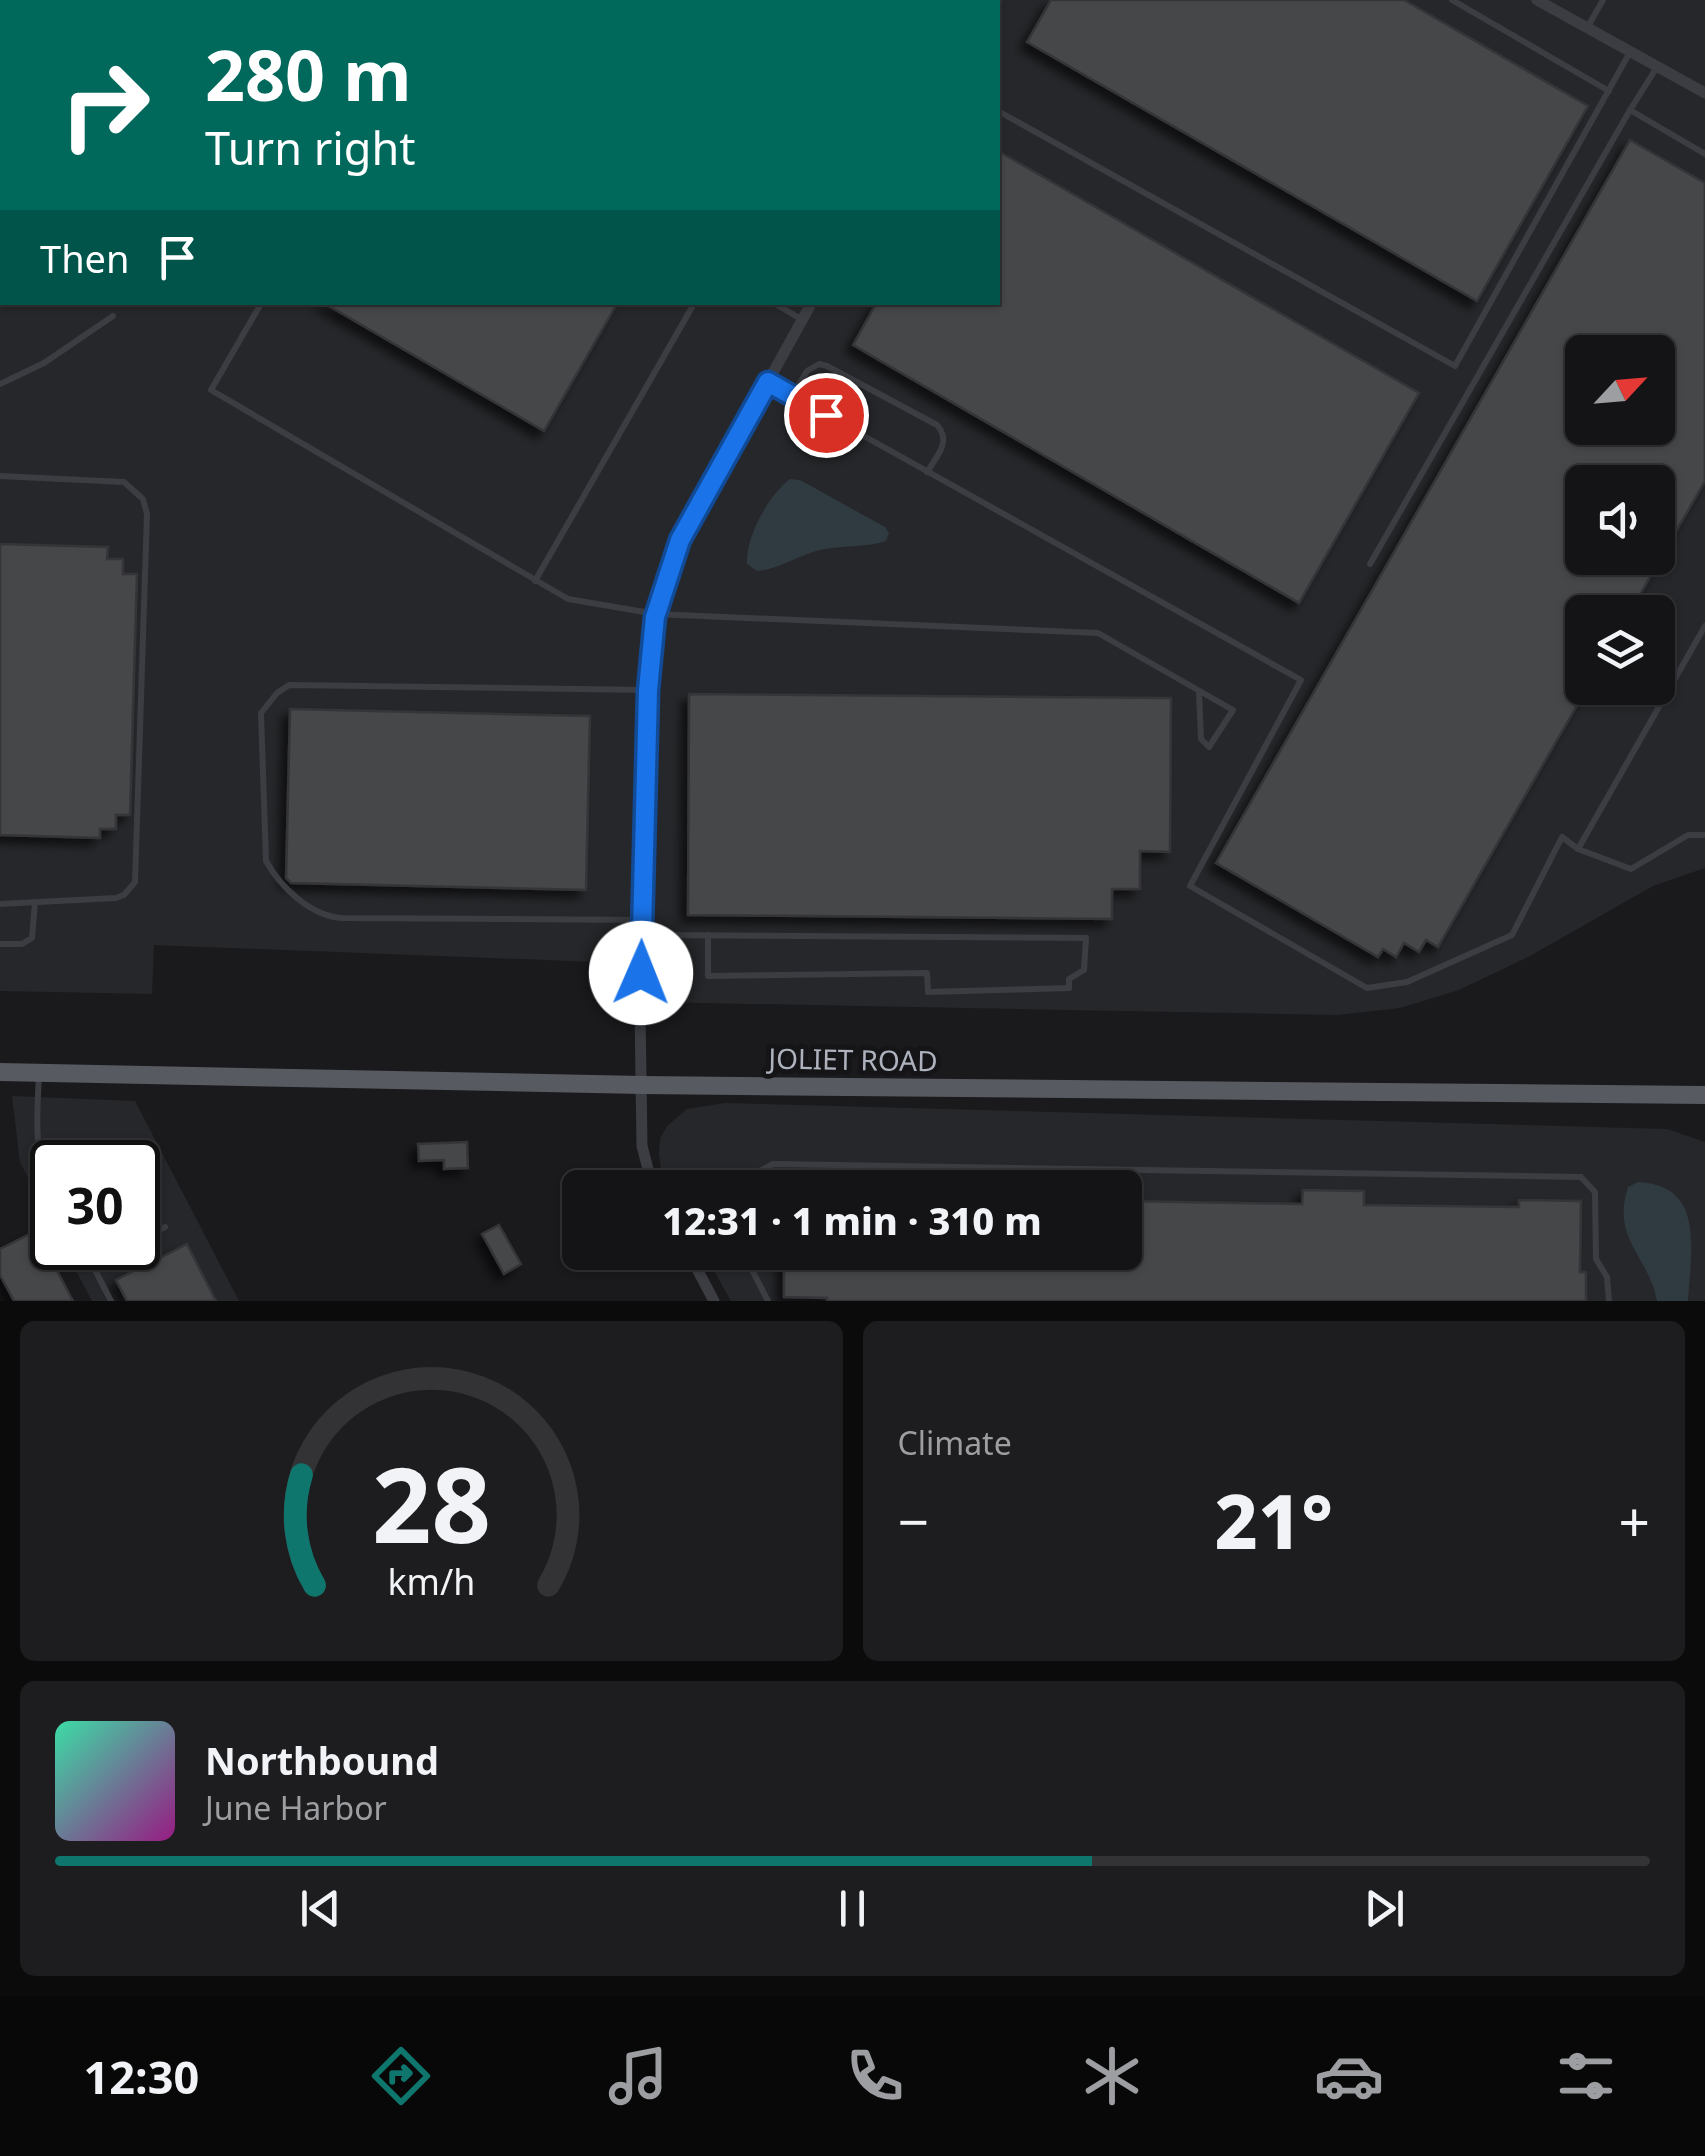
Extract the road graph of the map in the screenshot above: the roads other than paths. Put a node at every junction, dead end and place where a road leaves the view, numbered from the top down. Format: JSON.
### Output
{"nodes":[{"id":1,"x":1452,"y":0,"type":"edge"},
{"id":2,"x":1538,"y":0,"type":"edge"},
{"id":3,"x":1603,"y":0,"type":"edge"},
{"id":4,"x":1587,"y":28,"type":"junction"},
{"id":5,"x":1631,"y":52,"type":"junction"},
{"id":6,"x":1657,"y":67,"type":"junction"},
{"id":7,"x":1609,"y":91,"type":"junction"},
{"id":8,"x":1705,"y":94,"type":"edge"},
{"id":9,"x":1630,"y":110,"type":"junction"},
{"id":10,"x":1000,"y":112,"type":"edge"},
{"id":11,"x":1705,"y":154,"type":"edge"},
{"id":12,"x":260,"y":305,"type":"edge"},
{"id":13,"x":694,"y":305,"type":"edge"},
{"id":14,"x":777,"y":305,"type":"edge"},
{"id":15,"x":810,"y":305,"type":"edge"},
{"id":16,"x":113,"y":316,"type":"dead end"},
{"id":17,"x":802,"y":320,"type":"junction"},
{"id":18,"x":768,"y":382,"type":"junction"},
{"id":19,"x":0,"y":384,"type":"edge"},
{"id":20,"x":792,"y":396,"type":"junction"},
{"id":21,"x":927,"y":472,"type":"junction"},
{"id":22,"x":0,"y":476,"type":"edge"},
{"id":23,"x":1370,"y":564,"type":"dead end"},
{"id":24,"x":535,"y":580,"type":"junction"},
{"id":25,"x":656,"y":614,"type":"junction"},
{"id":26,"x":1705,"y":626,"type":"edge"},
{"id":27,"x":648,"y":690,"type":"junction"},
{"id":28,"x":1199,"y":692,"type":"junction"},
{"id":29,"x":1705,"y":835,"type":"edge"},
{"id":30,"x":1578,"y":849,"type":"junction"},
{"id":31,"x":36,"y":902,"type":"junction"},
{"id":32,"x":0,"y":904,"type":"edge"},
{"id":33,"x":642,"y":920,"type":"junction"},
{"id":34,"x":642,"y":935,"type":"junction"},
{"id":35,"x":708,"y":935,"type":"junction"},
{"id":36,"x":0,"y":944,"type":"edge"},
{"id":37,"x":0,"y":1072,"type":"edge"},
{"id":38,"x":40,"y":1073,"type":"junction"},
{"id":39,"x":642,"y":1085,"type":"junction"},
{"id":40,"x":1705,"y":1095,"type":"edge"},
{"id":41,"x":38,"y":1140,"type":"edge"},
{"id":42,"x":649,"y":1170,"type":"edge"},
{"id":43,"x":762,"y":1170,"type":"edge"},
{"id":44,"x":165,"y":1228,"type":"dead end"},
{"id":45,"x":160,"y":1231,"type":"edge"},
{"id":46,"x":94,"y":1270,"type":"edge"},
{"id":47,"x":698,"y":1270,"type":"edge"},
{"id":48,"x":753,"y":1270,"type":"edge"},
{"id":49,"x":111,"y":1301,"type":"edge"},
{"id":50,"x":714,"y":1301,"type":"edge"},
{"id":51,"x":768,"y":1301,"type":"edge"},
{"id":52,"x":1609,"y":1301,"type":"edge"}],
"edges":[{"from":1,"to":7,"type":"lane"},
{"from":2,"to":4,"type":"street"},
{"from":3,"to":4,"type":"lane"},
{"from":4,"to":5,"type":"street"},
{"from":5,"to":6,"type":"street"},
{"from":5,"to":7,"type":"lane"},
{"from":6,"to":8,"type":"street"},
{"from":6,"to":9,"type":"lane"},
{"from":7,"to":10,"type":"lane"},
{"from":9,"to":11,"type":"lane"},
{"from":9,"to":23,"type":"lane"},
{"from":12,"to":24,"type":"lane"},
{"from":13,"to":24,"type":"lane"},
{"from":14,"to":17,"type":"lane"},
{"from":15,"to":17,"type":"street"},
{"from":16,"to":19,"type":"lane"},
{"from":17,"to":18,"type":"street"},
{"from":18,"to":20,"type":"lane"},
{"from":18,"to":25,"type":"street"},
{"from":20,"to":21,"type":"lane"},
{"from":20,"to":21,"type":"lane"},
{"from":21,"to":30,"type":"lane"},
{"from":22,"to":31,"type":"lane"},
{"from":24,"to":25,"type":"lane"},
{"from":25,"to":27,"type":"street"},
{"from":25,"to":28,"type":"lane"},
{"from":26,"to":30,"type":"lane"},
{"from":27,"to":33,"type":"street"},
{"from":27,"to":33,"type":"lane"},
{"from":28,"to":28,"type":"lane"},
{"from":29,"to":30,"type":"lane"},
{"from":31,"to":32,"type":"lane"},
{"from":31,"to":36,"type":"lane"},
{"from":33,"to":34,"type":"street"},
{"from":34,"to":35,"type":"lane"},
{"from":34,"to":39,"type":"street"},
{"from":35,"to":35,"type":"lane"},
{"from":37,"to":38,"type":"main road","name":"JOLIET ROAD"},
{"from":38,"to":39,"type":"main road","name":"JOLIET ROAD"},
{"from":38,"to":41,"type":"lane"},
{"from":39,"to":40,"type":"main road","name":"JOLIET ROAD"},
{"from":39,"to":42,"type":"street"},
{"from":43,"to":52,"type":"lane"},
{"from":44,"to":45,"type":"lane"},
{"from":46,"to":49,"type":"lane"},
{"from":47,"to":50,"type":"street"},
{"from":48,"to":51,"type":"lane"}]}
